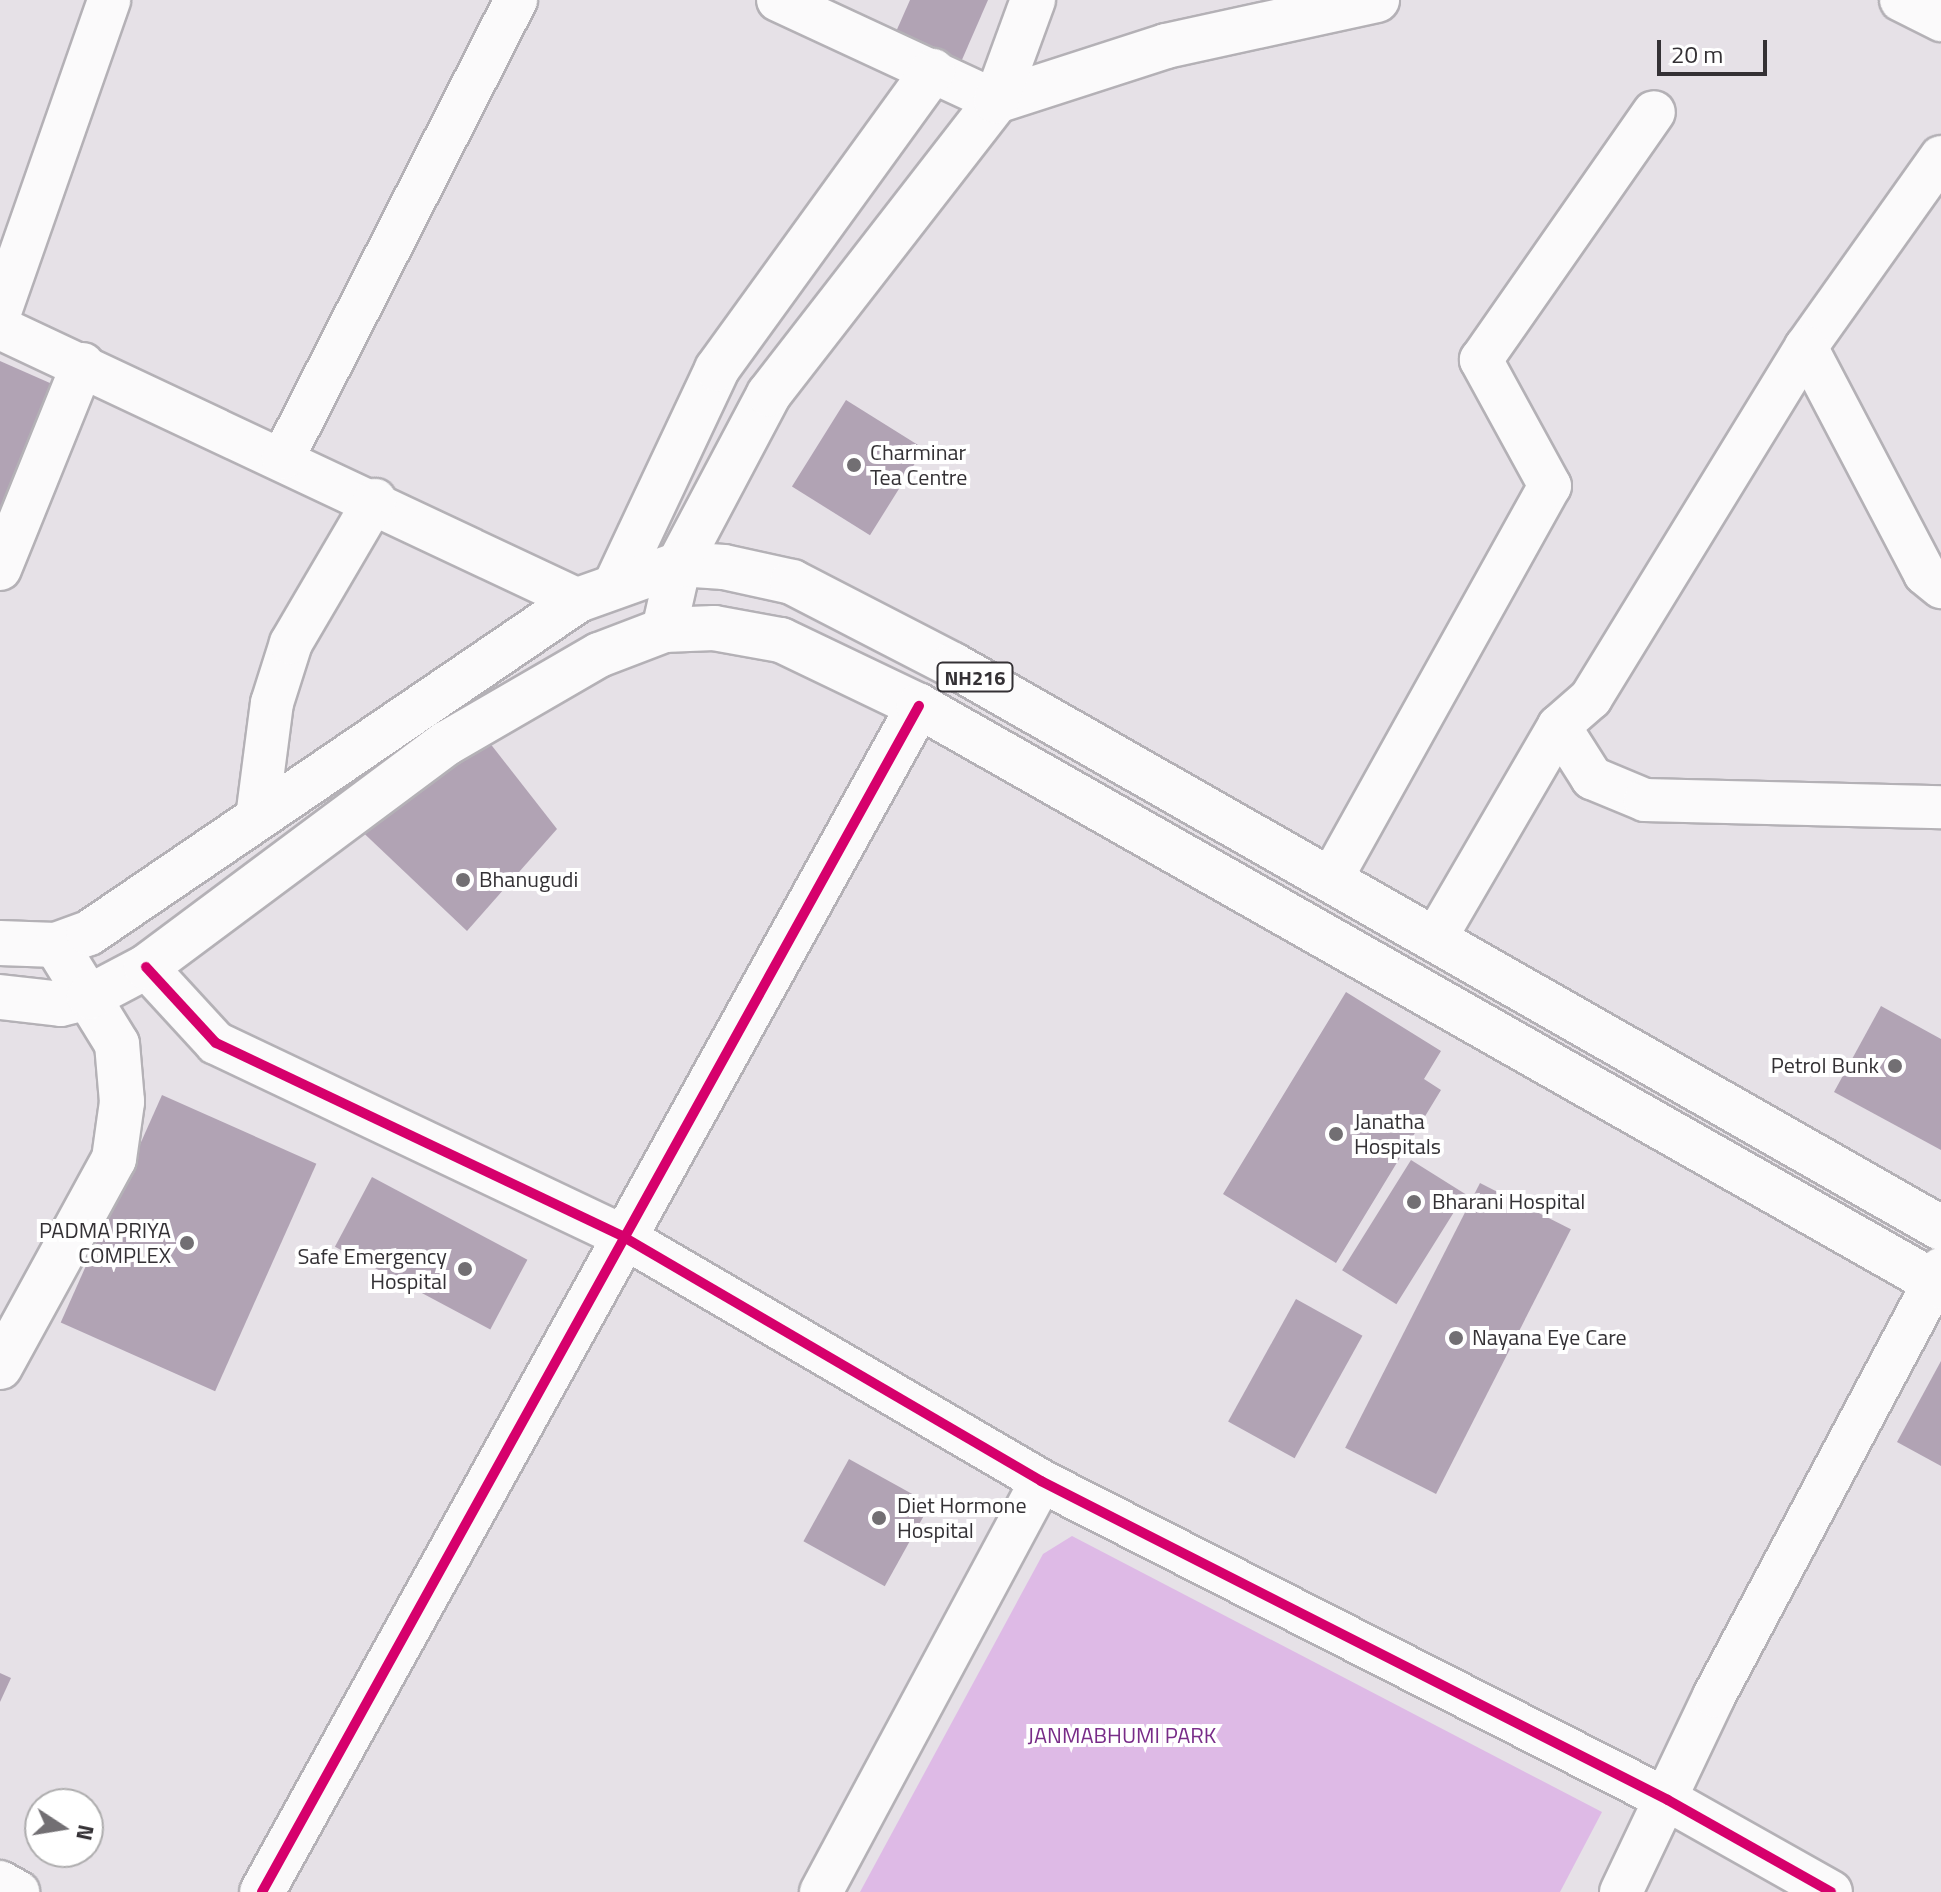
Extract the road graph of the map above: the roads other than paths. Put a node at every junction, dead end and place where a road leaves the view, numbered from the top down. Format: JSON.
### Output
{"nodes":[{"id":1,"x":109,"y":0,"type":"edge"},
{"id":2,"x":516,"y":0,"type":"edge"},
{"id":3,"x":778,"y":0,"type":"edge"},
{"id":4,"x":1033,"y":0,"type":"edge"},
{"id":5,"x":1377,"y":0,"type":"edge"},
{"id":6,"x":1901,"y":0,"type":"edge"},
{"id":7,"x":1941,"y":20,"type":"edge"},
{"id":8,"x":933,"y":71,"type":"junction"},
{"id":9,"x":996,"y":101,"type":"junction"},
{"id":10,"x":1654,"y":112,"type":"dead end"},
{"id":11,"x":1941,"y":157,"type":"edge"},
{"id":12,"x":0,"y":312,"type":"edge"},
{"id":13,"x":0,"y":328,"type":"edge"},
{"id":14,"x":1806,"y":347,"type":"junction"},
{"id":15,"x":83,"y":364,"type":"junction"},
{"id":16,"x":283,"y":458,"type":"junction"},
{"id":17,"x":375,"y":500,"type":"junction"},
{"id":18,"x":679,"y":564,"type":"junction"},
{"id":19,"x":0,"y":569,"type":"edge"},
{"id":20,"x":1941,"y":587,"type":"edge"},
{"id":21,"x":597,"y":592,"type":"junction"},
{"id":22,"x":664,"y":630,"type":"junction"},
{"id":23,"x":919,"y":706,"type":"junction"},
{"id":24,"x":1559,"y":726,"type":"junction"},
{"id":25,"x":1941,"y":807,"type":"edge"},
{"id":26,"x":257,"y":818,"type":"junction"},
{"id":27,"x":1331,"y":879,"type":"junction"},
{"id":28,"x":1435,"y":939,"type":"junction"},
{"id":29,"x":0,"y":943,"type":"edge"},
{"id":30,"x":56,"y":945,"type":"junction"},
{"id":31,"x":146,"y":967,"type":"junction"},
{"id":32,"x":0,"y":997,"type":"edge"},
{"id":33,"x":89,"y":997,"type":"junction"},
{"id":34,"x":1941,"y":1228,"type":"edge"},
{"id":35,"x":622,"y":1236,"type":"junction"},
{"id":36,"x":1938,"y":1279,"type":"edge"},
{"id":37,"x":0,"y":1367,"type":"edge"},
{"id":38,"x":1041,"y":1481,"type":"junction"},
{"id":39,"x":1668,"y":1800,"type":"junction"},
{"id":40,"x":0,"y":1882,"type":"edge"},
{"id":41,"x":18,"y":1892,"type":"edge"},
{"id":42,"x":262,"y":1892,"type":"edge"},
{"id":43,"x":821,"y":1892,"type":"edge"},
{"id":44,"x":1621,"y":1892,"type":"edge"},
{"id":45,"x":1831,"y":1892,"type":"edge"}],
"edges":[{"from":1,"to":12,"type":"street"},
{"from":2,"to":16,"type":"street"},
{"from":3,"to":8,"type":"street"},
{"from":4,"to":9,"type":"main road"},
{"from":5,"to":9,"type":"main road"},
{"from":6,"to":7,"type":"street"},
{"from":8,"to":9,"type":"street"},
{"from":8,"to":21,"type":"main road"},
{"from":9,"to":18,"type":"main road"},
{"from":10,"to":27,"type":"street"},
{"from":11,"to":14,"type":"street"},
{"from":13,"to":15,"type":"street"},
{"from":14,"to":20,"type":"street"},
{"from":14,"to":24,"type":"street"},
{"from":15,"to":16,"type":"street"},
{"from":15,"to":19,"type":"street"},
{"from":16,"to":17,"type":"street"},
{"from":17,"to":21,"type":"street"},
{"from":17,"to":26,"type":"street"},
{"from":18,"to":21,"type":"main road","number":"NH216"},
{"from":18,"to":22,"type":"main road"},
{"from":18,"to":27,"type":"main road","number":"NH216"},
{"from":21,"to":26,"type":"main road","number":"NH216"},
{"from":22,"to":23,"type":"main road","number":"NH216"},
{"from":22,"to":31,"type":"main road","number":"NH216"},
{"from":23,"to":35,"type":"main road"},
{"from":23,"to":36,"type":"main road","number":"NH216"},
{"from":24,"to":25,"type":"street"},
{"from":24,"to":28,"type":"street"},
{"from":26,"to":30,"type":"main road","number":"NH216"},
{"from":27,"to":28,"type":"main road","number":"NH216"},
{"from":28,"to":34,"type":"main road","number":"NH216"},
{"from":29,"to":30,"type":"main road","number":"NH216"},
{"from":30,"to":33,"type":"main road"},
{"from":31,"to":33,"type":"main road","number":"NH216"},
{"from":31,"to":35,"type":"street"},
{"from":32,"to":33,"type":"main road","number":"NH216"},
{"from":33,"to":37,"type":"main road"},
{"from":35,"to":38,"type":"street"},
{"from":35,"to":42,"type":"main road"},
{"from":36,"to":39,"type":"street"},
{"from":38,"to":39,"type":"street"},
{"from":38,"to":43,"type":"street"},
{"from":39,"to":44,"type":"street"},
{"from":39,"to":45,"type":"street"},
{"from":40,"to":41,"type":"street"}]}
